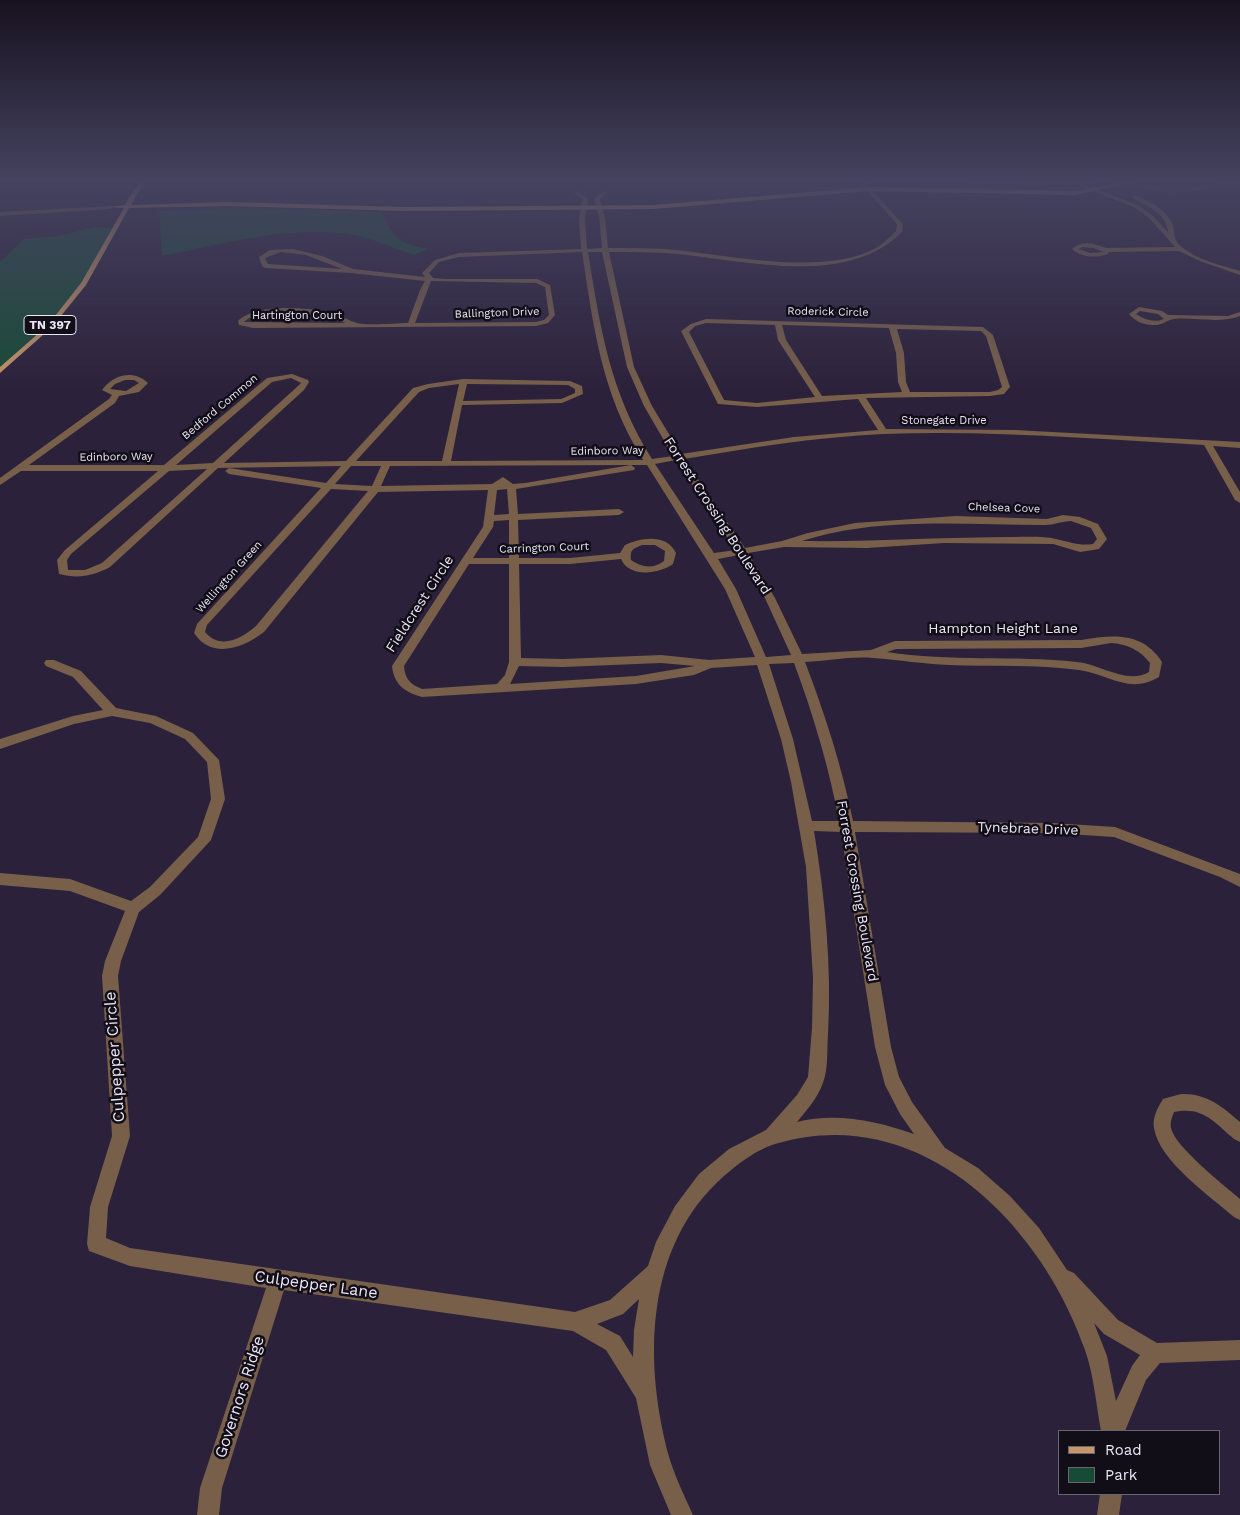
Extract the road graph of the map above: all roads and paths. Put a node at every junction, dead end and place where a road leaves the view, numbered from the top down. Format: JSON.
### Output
{"nodes":[{"id":1,"x":585,"y":252,"type":"edge"},
{"id":2,"x":102,"y":253,"type":"edge"},
{"id":3,"x":273,"y":253,"type":"edge"},
{"id":4,"x":301,"y":253,"type":"edge"},
{"id":5,"x":556,"y":253,"type":"edge"},
{"id":6,"x":606,"y":253,"type":"edge"},
{"id":7,"x":679,"y":253,"type":"edge"},
{"id":8,"x":868,"y":253,"type":"edge"},
{"id":9,"x":1187,"y":253,"type":"edge"},
{"id":10,"x":447,"y":258,"type":"junction"},
{"id":11,"x":447,"y":266,"type":"dead end"},
{"id":12,"x":351,"y":271,"type":"junction"},
{"id":13,"x":1240,"y":273,"type":"edge"},
{"id":14,"x":440,"y":274,"type":"dead end"},
{"id":15,"x":430,"y":278,"type":"junction"},
{"id":16,"x":1240,"y":314,"type":"edge"},
{"id":17,"x":1168,"y":317,"type":"dead end"},
{"id":18,"x":778,"y":323,"type":"junction"},
{"id":19,"x":356,"y":325,"type":"junction"},
{"id":20,"x":411,"y":325,"type":"junction"},
{"id":21,"x":892,"y":325,"type":"junction"},
{"id":22,"x":0,"y":371,"type":"edge"},
{"id":23,"x":463,"y":383,"type":"junction"},
{"id":24,"x":117,"y":394,"type":"dead end"},
{"id":25,"x":907,"y":394,"type":"junction"},
{"id":26,"x":861,"y":397,"type":"junction"},
{"id":27,"x":820,"y":399,"type":"junction"},
{"id":28,"x":458,"y":403,"type":"junction"},
{"id":29,"x":884,"y":432,"type":"junction"},
{"id":30,"x":1207,"y":443,"type":"junction"},
{"id":31,"x":1240,"y":445,"type":"edge"},
{"id":32,"x":677,"y":457,"type":"junction"},
{"id":33,"x":650,"y":462,"type":"junction"},
{"id":34,"x":350,"y":464,"type":"junction"},
{"id":35,"x":387,"y":464,"type":"junction"},
{"id":36,"x":446,"y":464,"type":"junction"},
{"id":37,"x":504,"y":464,"type":"junction"},
{"id":38,"x":215,"y":467,"type":"junction"},
{"id":39,"x":18,"y":468,"type":"junction"},
{"id":40,"x":166,"y":468,"type":"junction"},
{"id":41,"x":0,"y":482,"type":"edge"},
{"id":42,"x":507,"y":483,"type":"junction"},
{"id":43,"x":326,"y":486,"type":"junction"},
{"id":44,"x":493,"y":488,"type":"junction"},
{"id":45,"x":375,"y":489,"type":"junction"},
{"id":46,"x":1240,"y":500,"type":"edge"},
{"id":47,"x":619,"y":512,"type":"dead end"},
{"id":48,"x":513,"y":517,"type":"junction"},
{"id":49,"x":490,"y":518,"type":"junction"},
{"id":50,"x":1035,"y":521,"type":"junction"},
{"id":51,"x":911,"y":522,"type":"junction"},
{"id":52,"x":922,"y":541,"type":"junction"},
{"id":53,"x":1046,"y":541,"type":"junction"},
{"id":54,"x":784,"y":544,"type":"junction"},
{"id":55,"x":742,"y":551,"type":"junction"},
{"id":56,"x":624,"y":556,"type":"dead end"},
{"id":57,"x":712,"y":557,"type":"junction"},
{"id":58,"x":466,"y":561,"type":"junction"},
{"id":59,"x":515,"y":562,"type":"junction"},
{"id":60,"x":1081,"y":644,"type":"junction"},
{"id":61,"x":872,"y":654,"type":"junction"},
{"id":62,"x":798,"y":658,"type":"junction"},
{"id":63,"x":762,"y":660,"type":"junction"},
{"id":64,"x":516,"y":662,"type":"junction"},
{"id":65,"x":50,"y":663,"type":"dead end"},
{"id":66,"x":708,"y":664,"type":"junction"},
{"id":67,"x":1092,"y":668,"type":"junction"},
{"id":68,"x":500,"y":688,"type":"junction"},
{"id":69,"x":112,"y":712,"type":"junction"},
{"id":70,"x":0,"y":744,"type":"edge"},
{"id":71,"x":807,"y":826,"type":"junction"},
{"id":72,"x":849,"y":826,"type":"junction"},
{"id":73,"x":0,"y":879,"type":"edge"},
{"id":74,"x":1240,"y":881,"type":"edge"},
{"id":75,"x":133,"y":908,"type":"junction"},
{"id":76,"x":1240,"y":1133,"type":"edge"},
{"id":77,"x":773,"y":1134,"type":"junction"},
{"id":78,"x":938,"y":1152,"type":"junction"},
{"id":79,"x":99,"y":1207,"type":"joint"},
{"id":80,"x":1240,"y":1211,"type":"edge"},
{"id":81,"x":1060,"y":1272,"type":"junction"},
{"id":82,"x":653,"y":1273,"type":"junction"},
{"id":83,"x":278,"y":1280,"type":"junction"},
{"id":84,"x":575,"y":1322,"type":"junction"},
{"id":85,"x":1240,"y":1350,"type":"edge"},
{"id":86,"x":1155,"y":1352,"type":"junction"},
{"id":87,"x":645,"y":1394,"type":"junction"},
{"id":88,"x":1113,"y":1430,"type":"edge"},
{"id":89,"x":1113,"y":1430,"type":"edge"},
{"id":90,"x":1111,"y":1495,"type":"edge"},
{"id":91,"x":208,"y":1515,"type":"edge"},
{"id":92,"x":682,"y":1515,"type":"edge"},
{"id":93,"x":1108,"y":1515,"type":"edge"}],
"edges":[{"from":1,"to":33,"type":"street","name":"Forrest Crossing Boulevard"},
{"from":2,"to":22,"type":"main road","number":"TN 397"},
{"from":3,"to":12,"type":"street"},
{"from":4,"to":12,"type":"street"},
{"from":5,"to":10,"type":"street"},
{"from":6,"to":32,"type":"street","name":"Forrest Crossing Boulevard"},
{"from":7,"to":8,"type":"street"},
{"from":9,"to":13,"type":"street"},
{"from":10,"to":11,"type":"street"},
{"from":10,"to":15,"type":"street"},
{"from":12,"to":15,"type":"street"},
{"from":14,"to":15,"type":"street"},
{"from":15,"to":20,"type":"street"},
{"from":15,"to":20,"type":"street","name":"Ballington Drive"},
{"from":16,"to":17,"type":"street"},
{"from":18,"to":21,"type":"street","name":"Roderick Circle"},
{"from":18,"to":27,"type":"street"},
{"from":18,"to":27,"type":"street","name":"Roderick Circle"},
{"from":19,"to":19,"type":"street","name":"Hartington Court"},
{"from":19,"to":20,"type":"street","name":"Hartington Court"},
{"from":21,"to":25,"type":"street"},
{"from":21,"to":25,"type":"street","name":"Roderick Circle"},
{"from":23,"to":28,"type":"street"},
{"from":23,"to":28,"type":"street","name":"Wellington Green"},
{"from":23,"to":34,"type":"street","name":"Wellington Green"},
{"from":24,"to":39,"type":"street"},
{"from":25,"to":26,"type":"street","name":"Roderick Circle"},
{"from":26,"to":27,"type":"street","name":"Roderick Circle"},
{"from":26,"to":29,"type":"street"},
{"from":28,"to":36,"type":"street"},
{"from":29,"to":30,"type":"street","name":"Stonegate Drive"},
{"from":29,"to":32,"type":"street","name":"Stonegate Drive"},
{"from":30,"to":31,"type":"street","name":"Stonegate Drive"},
{"from":30,"to":46,"type":"street"},
{"from":32,"to":33,"type":"street","name":"Stonegate Drive"},
{"from":32,"to":55,"type":"street","name":"Forrest Crossing Boulevard"},
{"from":33,"to":37,"type":"street","name":"Edinboro Way"},
{"from":33,"to":42,"type":"street","name":"Edinboro Way"},
{"from":33,"to":57,"type":"street","name":"Forrest Crossing Boulevard"},
{"from":34,"to":35,"type":"street","name":"Edinboro Way"},
{"from":34,"to":38,"type":"street","name":"Edinboro Way"},
{"from":34,"to":43,"type":"street","name":"Wellington Green"},
{"from":35,"to":36,"type":"street","name":"Edinboro Way"},
{"from":35,"to":45,"type":"street","name":"Wellington Green"},
{"from":36,"to":37,"type":"street","name":"Edinboro Way"},
{"from":37,"to":42,"type":"street"},
{"from":38,"to":40,"type":"street","name":"Edinboro Way"},
{"from":38,"to":40,"type":"street","name":"Bedford Common"},
{"from":38,"to":40,"type":"street","name":"Bedford Common"},
{"from":38,"to":43,"type":"street","name":"Edinboro Way"},
{"from":39,"to":40,"type":"street","name":"Edinboro Way"},
{"from":39,"to":41,"type":"street"},
{"from":42,"to":44,"type":"street"},
{"from":42,"to":48,"type":"street"},
{"from":43,"to":45,"type":"street","name":"Edinboro Way"},
{"from":43,"to":45,"type":"street","name":"Wellington Green"},
{"from":44,"to":45,"type":"street","name":"Edinboro Way"},
{"from":44,"to":49,"type":"street","name":"Fieldcrest Circle"},
{"from":47,"to":48,"type":"street"},
{"from":48,"to":49,"type":"street"},
{"from":48,"to":59,"type":"street"},
{"from":49,"to":58,"type":"street","name":"Fieldcrest Circle"},
{"from":50,"to":51,"type":"street","name":"Chelsea Cove"},
{"from":50,"to":53,"type":"street"},
{"from":50,"to":53,"type":"street","name":"Chelsea Cove"},
{"from":51,"to":52,"type":"street"},
{"from":51,"to":54,"type":"street","name":"Chelsea Cove"},
{"from":52,"to":53,"type":"street","name":"Chelsea Cove"},
{"from":52,"to":54,"type":"street","name":"Chelsea Cove"},
{"from":54,"to":55,"type":"street","name":"Chelsea Cove"},
{"from":55,"to":57,"type":"street","name":"Chelsea Cove"},
{"from":55,"to":62,"type":"street","name":"Forrest Crossing Boulevard"},
{"from":56,"to":59,"type":"street","name":"Carrington Court"},
{"from":57,"to":63,"type":"street","name":"Forrest Crossing Boulevard"},
{"from":58,"to":59,"type":"street","name":"Carrington Court"},
{"from":58,"to":68,"type":"street","name":"Fieldcrest Circle"},
{"from":59,"to":64,"type":"street"},
{"from":60,"to":61,"type":"street","name":"Hampton Height Lane"},
{"from":60,"to":67,"type":"street"},
{"from":60,"to":67,"type":"street","name":"Hampton Height Lane"},
{"from":61,"to":62,"type":"street","name":"Hampton Height Lane"},
{"from":61,"to":67,"type":"street","name":"Hampton Height Lane"},
{"from":62,"to":63,"type":"street","name":"Fieldcrest Circle"},
{"from":62,"to":72,"type":"street","name":"Forrest Crossing Boulevard"},
{"from":63,"to":66,"type":"street","name":"Fieldcrest Circle"},
{"from":63,"to":71,"type":"street","name":"Forrest Crossing Boulevard"},
{"from":64,"to":66,"type":"street","name":"Fieldcrest Circle"},
{"from":64,"to":68,"type":"street"},
{"from":65,"to":69,"type":"street"},
{"from":66,"to":68,"type":"street","name":"Fieldcrest Circle"},
{"from":69,"to":70,"type":"street"},
{"from":69,"to":75,"type":"street"},
{"from":71,"to":72,"type":"street","name":"Tynebrae Drive"},
{"from":71,"to":77,"type":"street","name":"Forrest Crossing Boulevard"},
{"from":72,"to":74,"type":"street","name":"Tynebrae Drive"},
{"from":72,"to":78,"type":"street","name":"Forrest Crossing Boulevard"},
{"from":73,"to":75,"type":"street"},
{"from":75,"to":79,"type":"street","name":"Culpepper Circle"},
{"from":76,"to":80,"type":"street"},
{"from":77,"to":78,"type":"street"},
{"from":77,"to":82,"type":"street"},
{"from":78,"to":81,"type":"street"},
{"from":79,"to":83,"type":"street","name":"Culpepper Lane"},
{"from":81,"to":86,"type":"street"},
{"from":81,"to":88,"type":"street"},
{"from":82,"to":84,"type":"street","name":"Culpepper Lane"},
{"from":82,"to":87,"type":"street"},
{"from":83,"to":84,"type":"street","name":"Culpepper Lane"},
{"from":83,"to":91,"type":"street","name":"Governors Ridge"},
{"from":84,"to":87,"type":"street","name":"Culpepper Lane"},
{"from":85,"to":86,"type":"street"},
{"from":86,"to":89,"type":"street"},
{"from":87,"to":92,"type":"street"},
{"from":90,"to":93,"type":"street"}]}
